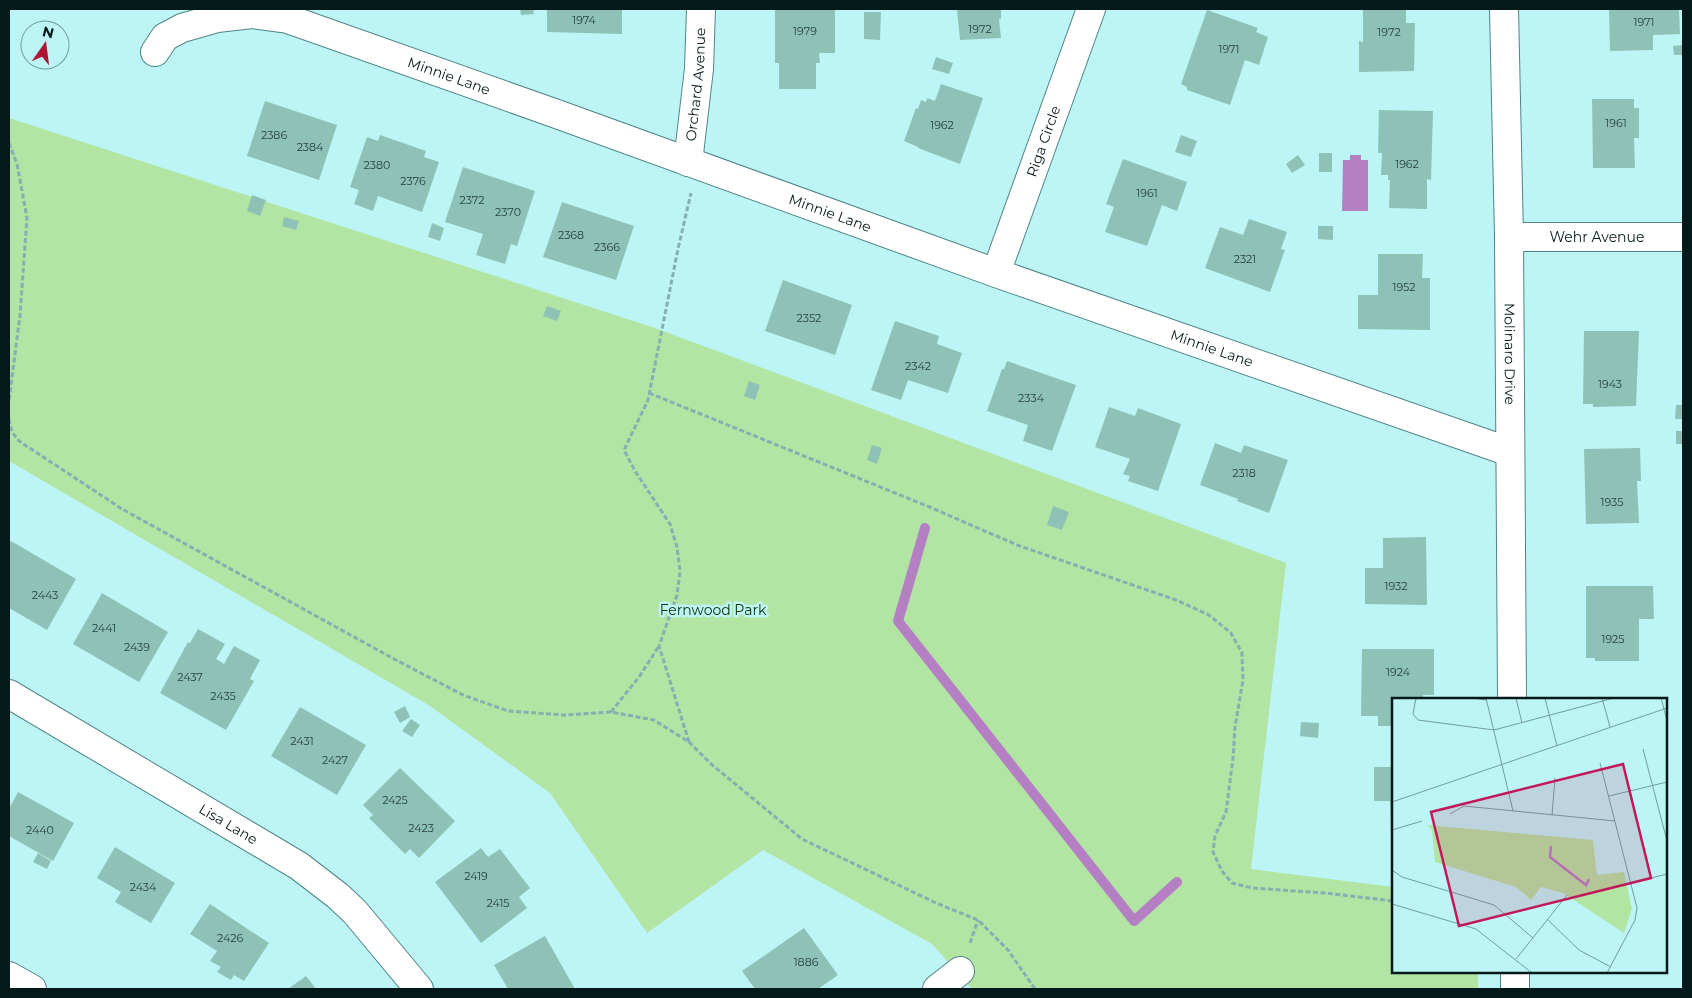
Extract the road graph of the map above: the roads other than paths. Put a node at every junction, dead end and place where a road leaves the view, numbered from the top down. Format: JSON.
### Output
{"nodes":[{"id":1,"x":701,"y":9,"type":"edge"},
{"id":2,"x":1091,"y":9,"type":"edge"},
{"id":3,"x":1504,"y":9,"type":"edge"},
{"id":4,"x":154,"y":52,"type":"dead end"},
{"id":5,"x":694,"y":164,"type":"junction"},
{"id":6,"x":1509,"y":237,"type":"junction"},
{"id":7,"x":1683,"y":237,"type":"edge"},
{"id":8,"x":996,"y":273,"type":"junction"},
{"id":9,"x":1510,"y":452,"type":"junction"},
{"id":10,"x":9,"y":694,"type":"edge"},
{"id":11,"x":1512,"y":698,"type":"edge"},
{"id":12,"x":960,"y":971,"type":"dead end"},
{"id":13,"x":1515,"y":973,"type":"edge"},
{"id":14,"x":9,"y":976,"type":"edge"},
{"id":15,"x":32,"y":989,"type":"edge"},
{"id":16,"x":419,"y":989,"type":"edge"},
{"id":17,"x":937,"y":989,"type":"edge"},
{"id":18,"x":1515,"y":989,"type":"edge"}],
"edges":[{"from":1,"to":5,"type":"street","name":"Orchard Avenue"},
{"from":2,"to":8,"type":"street","name":"Riga Circle"},
{"from":3,"to":6,"type":"street","name":"Molinaro Drive"},
{"from":4,"to":5,"type":"street","name":"Minnie Lane"},
{"from":5,"to":8,"type":"street","name":"Minnie Lane"},
{"from":6,"to":7,"type":"street","name":"Wehr Avenue"},
{"from":6,"to":9,"type":"street","name":"Molinaro Drive"},
{"from":8,"to":9,"type":"street","name":"Minnie Lane"},
{"from":9,"to":11,"type":"street","name":"Molinaro Drive"},
{"from":10,"to":16,"type":"street","name":"Lisa Lane"},
{"from":12,"to":17,"type":"street"},
{"from":13,"to":18,"type":"street"},
{"from":14,"to":15,"type":"street"}]}
